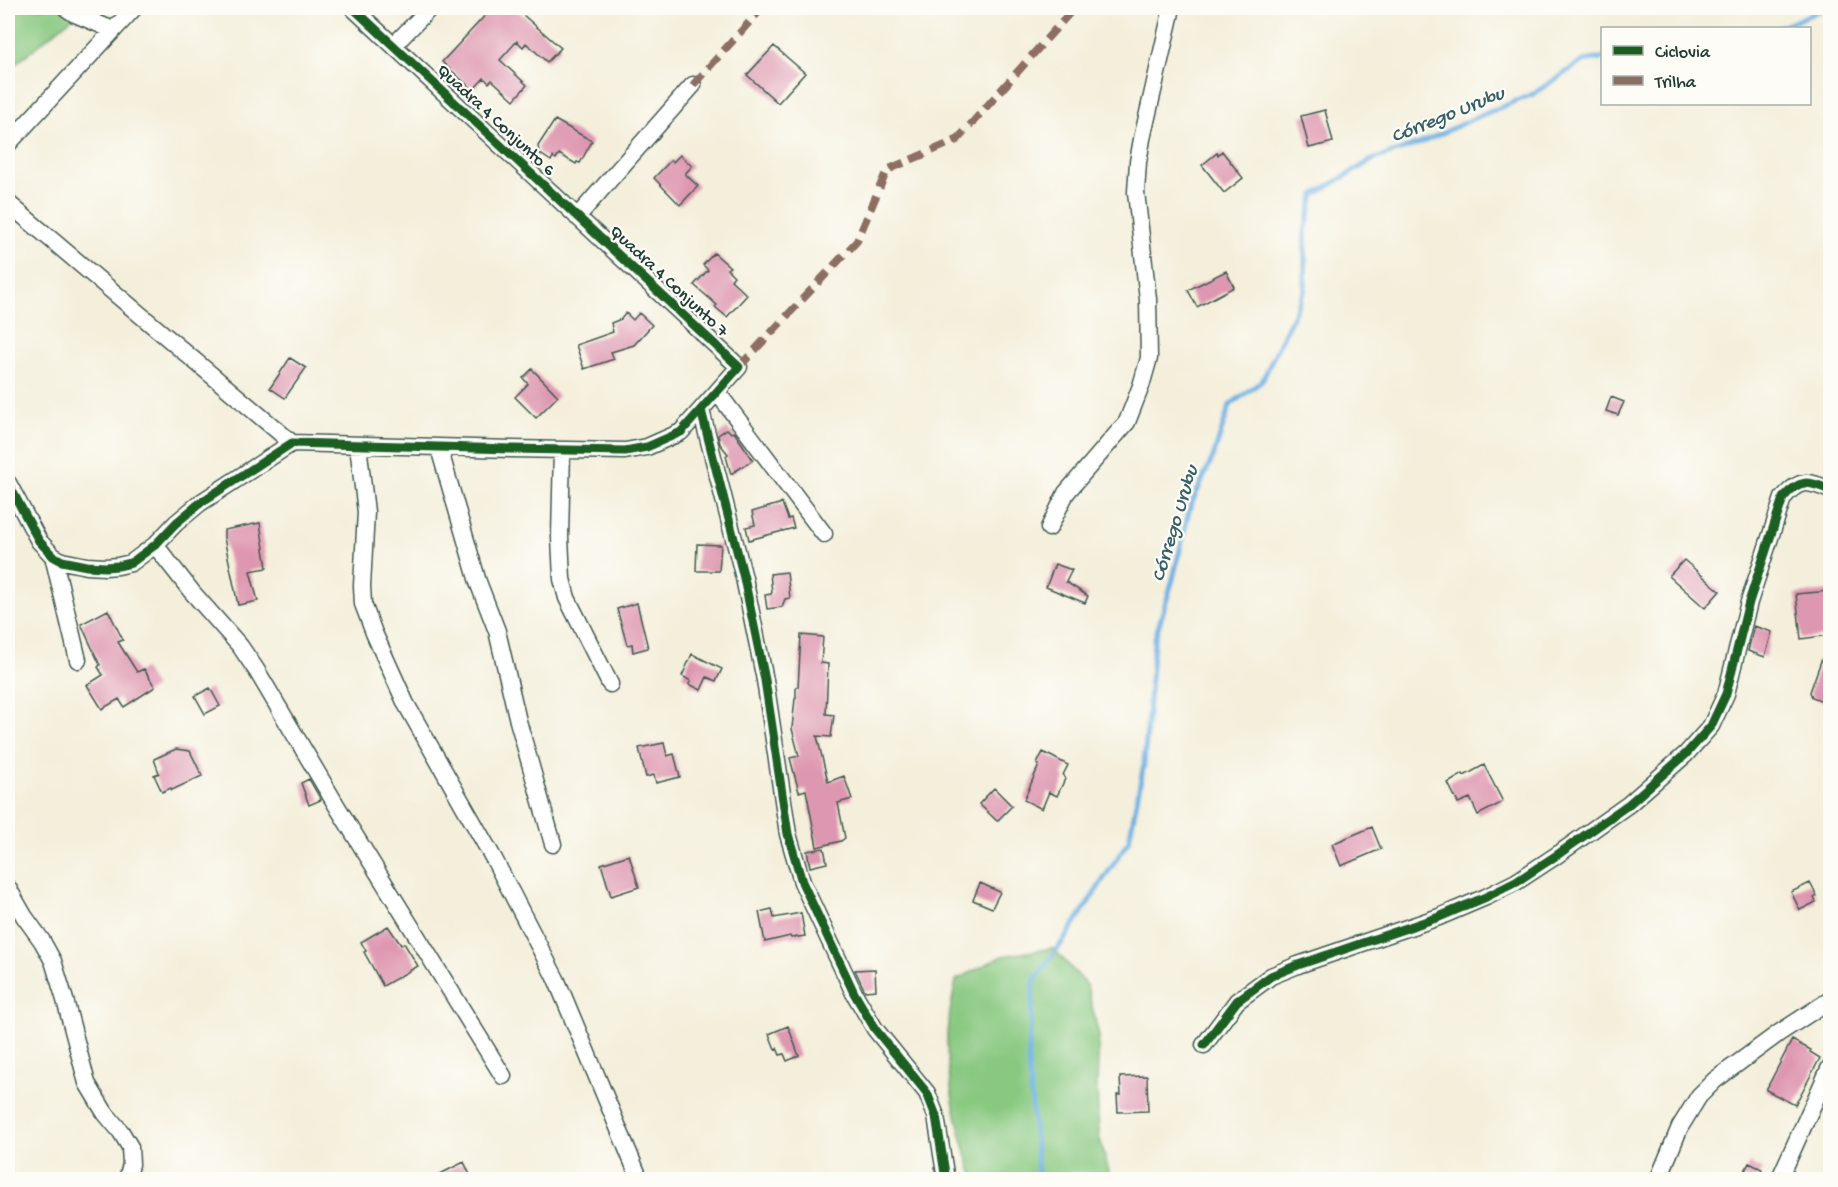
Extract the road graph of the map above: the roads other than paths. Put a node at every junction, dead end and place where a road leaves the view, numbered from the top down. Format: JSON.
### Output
{"nodes":[{"id":1,"x":66,"y":8,"type":"edge"},
{"id":2,"x":134,"y":8,"type":"edge"},
{"id":3,"x":352,"y":8,"type":"edge"},
{"id":4,"x":429,"y":8,"type":"edge"},
{"id":5,"x":1172,"y":8,"type":"edge"},
{"id":6,"x":113,"y":30,"type":"junction"},
{"id":7,"x":394,"y":45,"type":"junction"},
{"id":8,"x":693,"y":85,"type":"dead end"},
{"id":9,"x":8,"y":144,"type":"edge"},
{"id":10,"x":8,"y":203,"type":"edge"},
{"id":11,"x":577,"y":217,"type":"junction"},
{"id":12,"x":717,"y":392,"type":"junction"},
{"id":13,"x":701,"y":410,"type":"junction"},
{"id":14,"x":292,"y":443,"type":"junction"},
{"id":15,"x":358,"y":446,"type":"junction"},
{"id":16,"x":439,"y":448,"type":"junction"},
{"id":17,"x":562,"y":450,"type":"junction"},
{"id":18,"x":8,"y":483,"type":"edge"},
{"id":19,"x":1830,"y":489,"type":"edge"},
{"id":20,"x":1049,"y":528,"type":"dead end"},
{"id":21,"x":824,"y":534,"type":"dead end"},
{"id":22,"x":155,"y":545,"type":"junction"},
{"id":23,"x":53,"y":556,"type":"junction"},
{"id":24,"x":78,"y":660,"type":"dead end"},
{"id":25,"x":610,"y":684,"type":"dead end"},
{"id":26,"x":553,"y":844,"type":"dead end"},
{"id":27,"x":8,"y":888,"type":"edge"},
{"id":28,"x":1830,"y":1000,"type":"edge"},
{"id":29,"x":1204,"y":1045,"type":"dead end"},
{"id":30,"x":1830,"y":1067,"type":"edge"},
{"id":31,"x":503,"y":1076,"type":"dead end"},
{"id":32,"x":127,"y":1179,"type":"edge"},
{"id":33,"x":640,"y":1179,"type":"edge"},
{"id":34,"x":946,"y":1179,"type":"edge"},
{"id":35,"x":1658,"y":1179,"type":"edge"},
{"id":36,"x":1779,"y":1179,"type":"edge"}],
"edges":[{"from":1,"to":6,"type":"street"},
{"from":2,"to":6,"type":"street"},
{"from":3,"to":7,"type":"street","name":"Quadra 4 Conjunto 6"},
{"from":4,"to":7,"type":"street"},
{"from":5,"to":20,"type":"street"},
{"from":6,"to":9,"type":"street"},
{"from":7,"to":11,"type":"street","name":"Quadra 4 Conjunto 6"},
{"from":8,"to":11,"type":"street"},
{"from":10,"to":14,"type":"street"},
{"from":11,"to":12,"type":"street","name":"Quadra 4 Conjunto 7"},
{"from":12,"to":13,"type":"street"},
{"from":12,"to":21,"type":"street"},
{"from":13,"to":17,"type":"street"},
{"from":13,"to":34,"type":"street"},
{"from":14,"to":15,"type":"street"},
{"from":14,"to":22,"type":"street"},
{"from":15,"to":16,"type":"street"},
{"from":15,"to":33,"type":"street"},
{"from":16,"to":17,"type":"street"},
{"from":16,"to":26,"type":"street"},
{"from":17,"to":25,"type":"street"},
{"from":18,"to":23,"type":"street"},
{"from":19,"to":29,"type":"street"},
{"from":22,"to":23,"type":"street"},
{"from":22,"to":31,"type":"street"},
{"from":23,"to":24,"type":"street"},
{"from":27,"to":32,"type":"street"},
{"from":28,"to":35,"type":"street"},
{"from":30,"to":36,"type":"street"}]}
